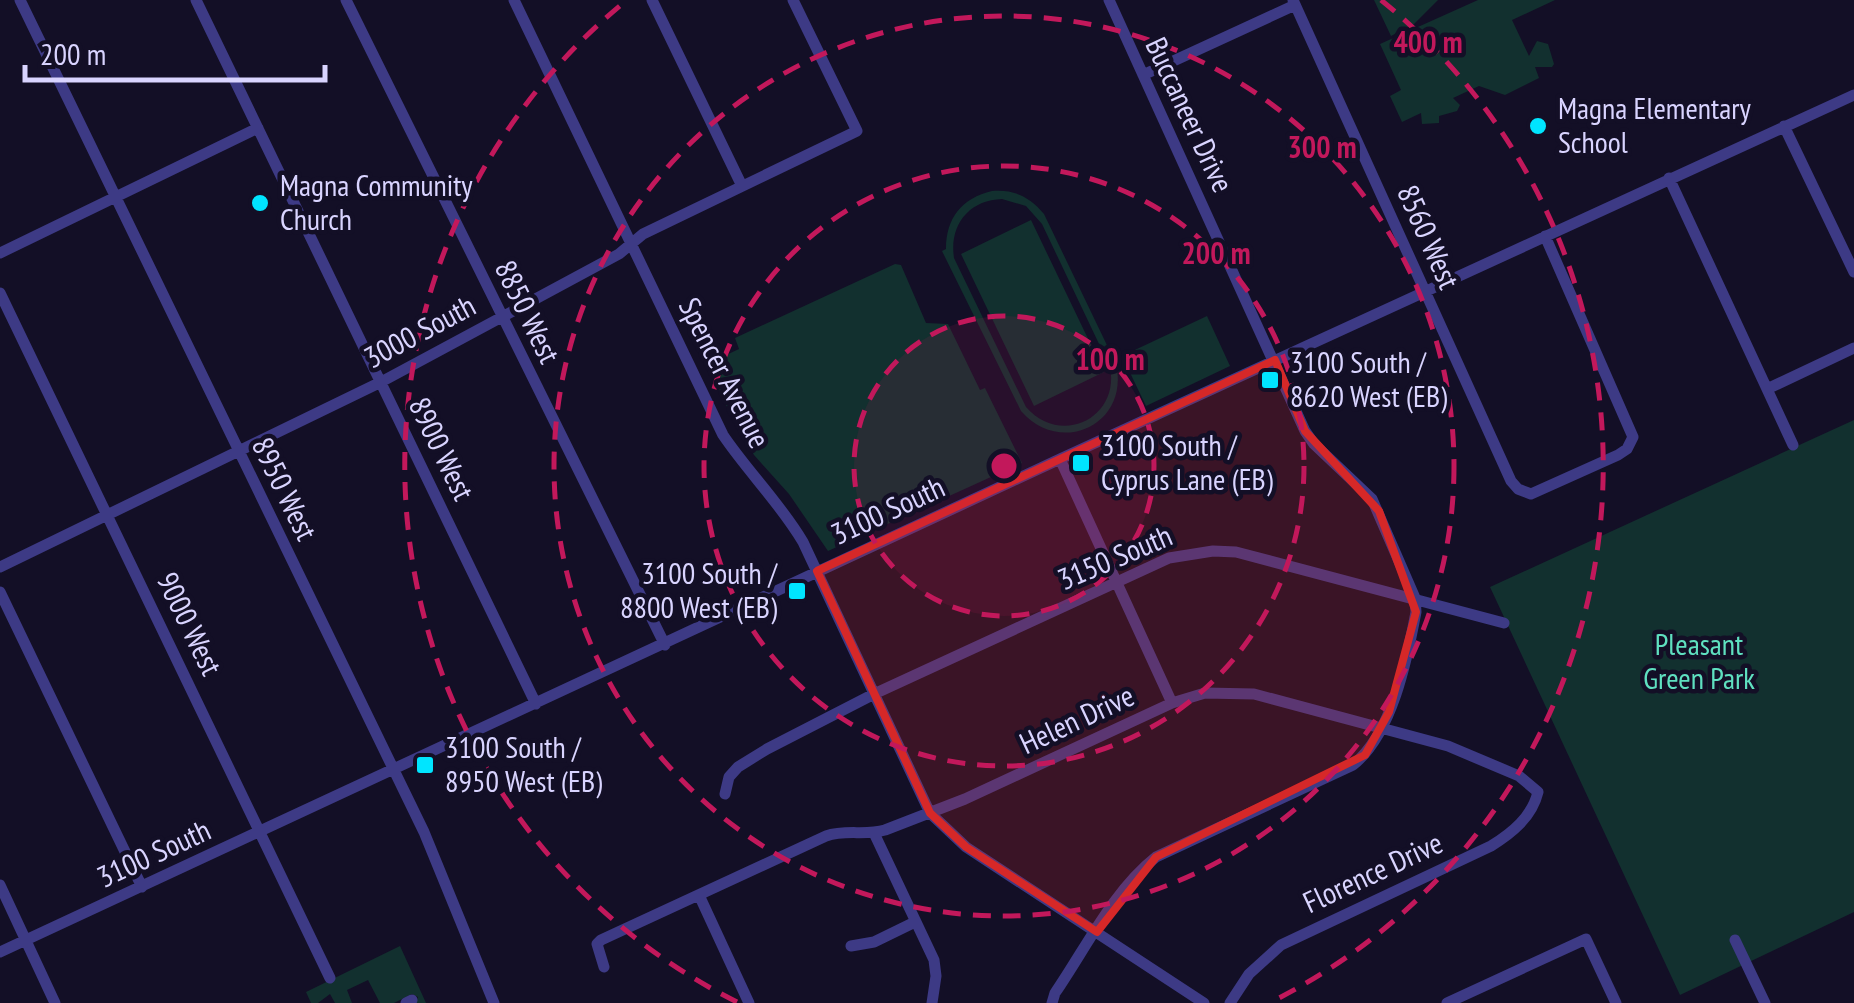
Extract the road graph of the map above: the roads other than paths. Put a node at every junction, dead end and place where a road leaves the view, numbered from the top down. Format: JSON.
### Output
{"nodes":[{"id":1,"x":20,"y":0,"type":"edge"},
{"id":2,"x":196,"y":0,"type":"edge"},
{"id":3,"x":346,"y":0,"type":"edge"},
{"id":4,"x":514,"y":0,"type":"edge"},
{"id":5,"x":652,"y":0,"type":"edge"},
{"id":6,"x":793,"y":0,"type":"edge"},
{"id":7,"x":1108,"y":0,"type":"edge"},
{"id":8,"x":1294,"y":2,"type":"edge"},
{"id":9,"x":1143,"y":75,"type":"junction"},
{"id":10,"x":1854,"y":95,"type":"edge"},
{"id":11,"x":1784,"y":126,"type":"junction"},
{"id":12,"x":258,"y":128,"type":"junction"},
{"id":13,"x":1669,"y":178,"type":"junction"},
{"id":14,"x":742,"y":186,"type":"junction"},
{"id":15,"x":116,"y":196,"type":"junction"},
{"id":16,"x":1545,"y":236,"type":"junction"},
{"id":17,"x":631,"y":243,"type":"junction"},
{"id":18,"x":0,"y":252,"type":"edge"},
{"id":19,"x":1854,"y":272,"type":"edge"},
{"id":20,"x":1424,"y":291,"type":"junction"},
{"id":21,"x":0,"y":294,"type":"edge"},
{"id":22,"x":501,"y":317,"type":"junction"},
{"id":23,"x":1854,"y":348,"type":"edge"},
{"id":24,"x":1274,"y":360,"type":"junction"},
{"id":25,"x":380,"y":382,"type":"junction"},
{"id":26,"x":1767,"y":389,"type":"junction"},
{"id":27,"x":1793,"y":445,"type":"dead end"},
{"id":28,"x":238,"y":450,"type":"junction"},
{"id":29,"x":1060,"y":459,"type":"junction"},
{"id":30,"x":108,"y":515,"type":"junction"},
{"id":31,"x":0,"y":566,"type":"edge"},
{"id":32,"x":817,"y":571,"type":"junction"},
{"id":33,"x":1116,"y":582,"type":"junction"},
{"id":34,"x":0,"y":592,"type":"edge"},
{"id":35,"x":1415,"y":598,"type":"junction"},
{"id":36,"x":1504,"y":623,"type":"dead end"},
{"id":37,"x":665,"y":645,"type":"junction"},
{"id":38,"x":874,"y":694,"type":"junction"},
{"id":39,"x":1172,"y":703,"type":"junction"},
{"id":40,"x":536,"y":704,"type":"junction"},
{"id":41,"x":1381,"y":730,"type":"junction"},
{"id":42,"x":392,"y":770,"type":"junction"},
{"id":43,"x":1538,"y":792,"type":"joint"},
{"id":44,"x":725,"y":794,"type":"dead end"},
{"id":45,"x":930,"y":813,"type":"junction"},
{"id":46,"x":261,"y":832,"type":"junction"},
{"id":47,"x":874,"y":834,"type":"junction"},
{"id":48,"x":0,"y":885,"type":"edge"},
{"id":49,"x":142,"y":886,"type":"junction"},
{"id":50,"x":698,"y":895,"type":"junction"},
{"id":51,"x":916,"y":922,"type":"junction"},
{"id":52,"x":1096,"y":932,"type":"junction"},
{"id":53,"x":27,"y":940,"type":"junction"},
{"id":54,"x":1735,"y":940,"type":"dead end"},
{"id":55,"x":851,"y":946,"type":"dead end"},
{"id":56,"x":0,"y":952,"type":"edge"},
{"id":57,"x":604,"y":967,"type":"dead end"},
{"id":58,"x":330,"y":978,"type":"dead end"},
{"id":59,"x":55,"y":1003,"type":"edge"},
{"id":60,"x":494,"y":1003,"type":"edge"},
{"id":61,"x":749,"y":1003,"type":"edge"},
{"id":62,"x":932,"y":1003,"type":"edge"},
{"id":63,"x":1052,"y":1003,"type":"edge"},
{"id":64,"x":1204,"y":1003,"type":"edge"},
{"id":65,"x":1230,"y":1003,"type":"edge"},
{"id":66,"x":1447,"y":1003,"type":"edge"},
{"id":67,"x":1616,"y":1003,"type":"edge"},
{"id":68,"x":1765,"y":1003,"type":"edge"}],
"edges":[{"from":1,"to":15,"type":"street","name":"8950 West"},
{"from":2,"to":12,"type":"street","name":"8900 West"},
{"from":3,"to":22,"type":"street","name":"8850 West"},
{"from":4,"to":17,"type":"street","name":"Spencer Avenue"},
{"from":5,"to":14,"type":"street"},
{"from":6,"to":14,"type":"street","name":"3000 South"},
{"from":7,"to":9,"type":"street","name":"Buccaneer Drive"},
{"from":8,"to":9,"type":"street"},
{"from":8,"to":20,"type":"street","name":"8560 West"},
{"from":9,"to":24,"type":"street","name":"Buccaneer Drive"},
{"from":10,"to":11,"type":"street","name":"3100 South"},
{"from":11,"to":13,"type":"street","name":"3100 South"},
{"from":11,"to":19,"type":"street"},
{"from":12,"to":15,"type":"street"},
{"from":12,"to":25,"type":"street","name":"8900 West"},
{"from":13,"to":16,"type":"street","name":"3100 South"},
{"from":13,"to":26,"type":"street"},
{"from":14,"to":17,"type":"street","name":"3000 South"},
{"from":15,"to":18,"type":"street"},
{"from":15,"to":28,"type":"street","name":"8950 West"},
{"from":16,"to":20,"type":"street","name":"3100 South"},
{"from":16,"to":20,"type":"street","name":"8560 West"},
{"from":17,"to":22,"type":"street","name":"3000 South"},
{"from":17,"to":32,"type":"street","name":"Spencer Avenue"},
{"from":20,"to":24,"type":"street","name":"3100 South"},
{"from":21,"to":30,"type":"street","name":"9000 West"},
{"from":22,"to":25,"type":"street","name":"3000 South"},
{"from":22,"to":37,"type":"street","name":"8850 West"},
{"from":23,"to":26,"type":"street"},
{"from":24,"to":29,"type":"street","name":"3100 South"},
{"from":24,"to":35,"type":"street","name":"Buccaneer Drive"},
{"from":25,"to":28,"type":"street","name":"3000 South"},
{"from":25,"to":40,"type":"street","name":"8900 West"},
{"from":26,"to":27,"type":"street"},
{"from":28,"to":30,"type":"street","name":"3000 South"},
{"from":28,"to":42,"type":"street","name":"8950 West"},
{"from":29,"to":32,"type":"street","name":"3100 South"},
{"from":29,"to":33,"type":"street"},
{"from":30,"to":31,"type":"street","name":"3000 South"},
{"from":30,"to":46,"type":"street","name":"9000 West"},
{"from":32,"to":37,"type":"street","name":"3100 South"},
{"from":32,"to":38,"type":"street","name":"Spencer Avenue"},
{"from":33,"to":35,"type":"street","name":"3150 South"},
{"from":33,"to":38,"type":"street","name":"3150 South"},
{"from":33,"to":39,"type":"street"},
{"from":34,"to":49,"type":"street"},
{"from":35,"to":36,"type":"street","name":"3150 South"},
{"from":35,"to":41,"type":"street"},
{"from":37,"to":40,"type":"street","name":"3100 South"},
{"from":38,"to":44,"type":"street","name":"3150 South"},
{"from":38,"to":45,"type":"street","name":"Spencer Avenue"},
{"from":39,"to":41,"type":"street","name":"Helen Drive"},
{"from":39,"to":45,"type":"street","name":"Helen Drive"},
{"from":40,"to":42,"type":"street","name":"3100 South"},
{"from":41,"to":43,"type":"street","name":"Helen Drive"},
{"from":41,"to":52,"type":"street"},
{"from":42,"to":46,"type":"street","name":"3100 South"},
{"from":42,"to":60,"type":"street","name":"8950 West"},
{"from":43,"to":65,"type":"street","name":"Florence Drive"},
{"from":45,"to":47,"type":"street","name":"Helen Drive"},
{"from":45,"to":52,"type":"street"},
{"from":46,"to":49,"type":"street","name":"3100 South"},
{"from":46,"to":58,"type":"street","name":"9000 West"},
{"from":47,"to":50,"type":"street","name":"Helen Drive"},
{"from":47,"to":51,"type":"street"},
{"from":48,"to":53,"type":"street"},
{"from":49,"to":53,"type":"street","name":"3100 South"},
{"from":50,"to":57,"type":"street","name":"Helen Drive"},
{"from":50,"to":61,"type":"street"},
{"from":51,"to":55,"type":"street"},
{"from":51,"to":62,"type":"street"},
{"from":52,"to":63,"type":"street"},
{"from":52,"to":64,"type":"street"},
{"from":53,"to":56,"type":"street","name":"3100 South"},
{"from":53,"to":59,"type":"street"},
{"from":54,"to":68,"type":"street"},
{"from":66,"to":67,"type":"street"}]}
